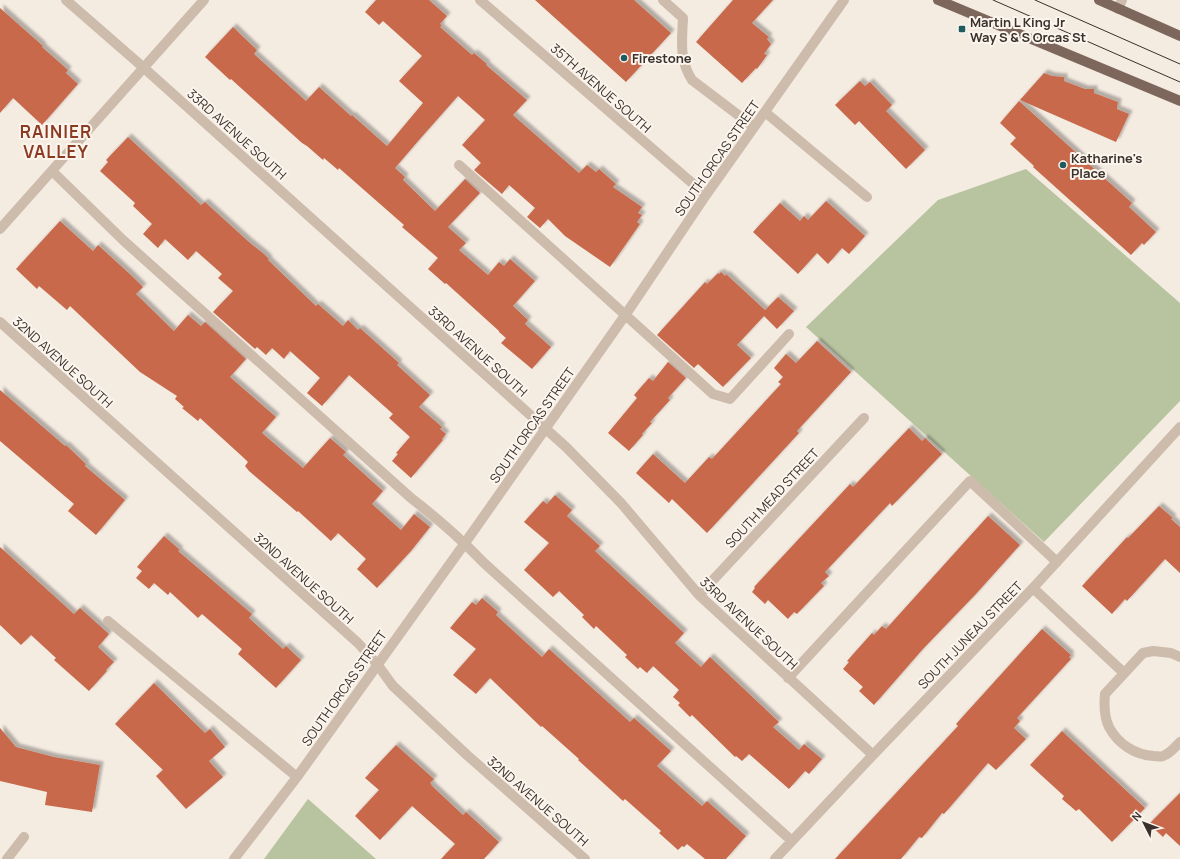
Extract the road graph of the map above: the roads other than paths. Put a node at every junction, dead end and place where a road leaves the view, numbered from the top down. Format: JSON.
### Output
{"nodes":[{"id":1,"x":66,"y":0,"type":"edge"},
{"id":2,"x":204,"y":0,"type":"edge"},
{"id":3,"x":480,"y":0,"type":"edge"},
{"id":4,"x":663,"y":0,"type":"edge"},
{"id":5,"x":844,"y":0,"type":"edge"},
{"id":6,"x":938,"y":0,"type":"edge"},
{"id":7,"x":1099,"y":0,"type":"edge"},
{"id":8,"x":1120,"y":4,"type":"edge"},
{"id":9,"x":1180,"y":36,"type":"edge"},
{"id":10,"x":144,"y":68,"type":"junction"},
{"id":11,"x":1180,"y":101,"type":"edge"},
{"id":12,"x":765,"y":112,"type":"junction"},
{"id":13,"x":754,"y":127,"type":"junction"},
{"id":14,"x":459,"y":164,"type":"dead end"},
{"id":15,"x":52,"y":171,"type":"junction"},
{"id":16,"x":706,"y":196,"type":"junction"},
{"id":17,"x":867,"y":197,"type":"dead end"},
{"id":18,"x":0,"y":229,"type":"edge"},
{"id":19,"x":626,"y":314,"type":"junction"},
{"id":20,"x":0,"y":322,"type":"edge"},
{"id":21,"x":789,"y":334,"type":"dead end"},
{"id":22,"x":864,"y":418,"type":"dead end"},
{"id":23,"x":1180,"y":427,"type":"edge"},
{"id":24,"x":545,"y":428,"type":"junction"},
{"id":25,"x":465,"y":543,"type":"junction"},
{"id":26,"x":1057,"y":562,"type":"junction"},
{"id":27,"x":1033,"y":588,"type":"junction"},
{"id":28,"x":699,"y":595,"type":"junction"},
{"id":29,"x":108,"y":621,"type":"dead end"},
{"id":30,"x":1180,"y":657,"type":"edge"},
{"id":31,"x":377,"y":664,"type":"junction"},
{"id":32,"x":1124,"y":673,"type":"junction"},
{"id":33,"x":788,"y":678,"type":"junction"},
{"id":34,"x":1180,"y":742,"type":"edge"},
{"id":35,"x":873,"y":755,"type":"junction"},
{"id":36,"x":297,"y":777,"type":"junction"},
{"id":37,"x":24,"y":836,"type":"dead end"},
{"id":38,"x":792,"y":841,"type":"junction"},
{"id":39,"x":7,"y":859,"type":"edge"},
{"id":40,"x":234,"y":859,"type":"edge"},
{"id":41,"x":585,"y":859,"type":"edge"},
{"id":42,"x":775,"y":859,"type":"edge"}],
"edges":[{"from":1,"to":10,"type":"street","name":"33RD AVENUE SOUTH"},
{"from":2,"to":10,"type":"street"},
{"from":3,"to":16,"type":"street","name":"35TH AVENUE SOUTH"},
{"from":4,"to":13,"type":"street"},
{"from":5,"to":12,"type":"street","name":"SOUTH ORCAS STREET"},
{"from":6,"to":11,"type":"main road"},
{"from":7,"to":8,"type":"main road"},
{"from":8,"to":9,"type":"main road"},
{"from":10,"to":15,"type":"street"},
{"from":10,"to":24,"type":"street","name":"33RD AVENUE SOUTH"},
{"from":12,"to":13,"type":"street","name":"SOUTH ORCAS STREET"},
{"from":12,"to":17,"type":"street"},
{"from":13,"to":16,"type":"street","name":"SOUTH ORCAS STREET"},
{"from":14,"to":19,"type":"street"},
{"from":15,"to":18,"type":"street"},
{"from":15,"to":25,"type":"street"},
{"from":16,"to":19,"type":"street","name":"SOUTH ORCAS STREET"},
{"from":19,"to":21,"type":"street"},
{"from":19,"to":24,"type":"street","name":"SOUTH ORCAS STREET"},
{"from":20,"to":31,"type":"street","name":"32ND AVENUE SOUTH"},
{"from":22,"to":28,"type":"street","name":"SOUTH MEAD STREET"},
{"from":23,"to":26,"type":"street","name":"SOUTH JUNEAU STREET"},
{"from":24,"to":25,"type":"street","name":"SOUTH ORCAS STREET"},
{"from":24,"to":28,"type":"street","name":"33RD AVENUE SOUTH"},
{"from":25,"to":31,"type":"street","name":"SOUTH ORCAS STREET"},
{"from":25,"to":38,"type":"street"},
{"from":26,"to":27,"type":"street","name":"SOUTH JUNEAU STREET"},
{"from":26,"to":33,"type":"street"},
{"from":27,"to":32,"type":"street"},
{"from":27,"to":35,"type":"street","name":"SOUTH JUNEAU STREET"},
{"from":28,"to":33,"type":"street","name":"33RD AVENUE SOUTH"},
{"from":29,"to":36,"type":"street"},
{"from":30,"to":32,"type":"street"},
{"from":31,"to":36,"type":"street","name":"SOUTH ORCAS STREET"},
{"from":31,"to":41,"type":"street","name":"32ND AVENUE SOUTH"},
{"from":32,"to":34,"type":"street"},
{"from":33,"to":35,"type":"street","name":"33RD AVENUE SOUTH"},
{"from":35,"to":38,"type":"street","name":"SOUTH JUNEAU STREET"},
{"from":36,"to":40,"type":"street","name":"SOUTH ORCAS STREET"},
{"from":37,"to":39,"type":"street"},
{"from":38,"to":42,"type":"street","name":"SOUTH JUNEAU STREET"}]}
